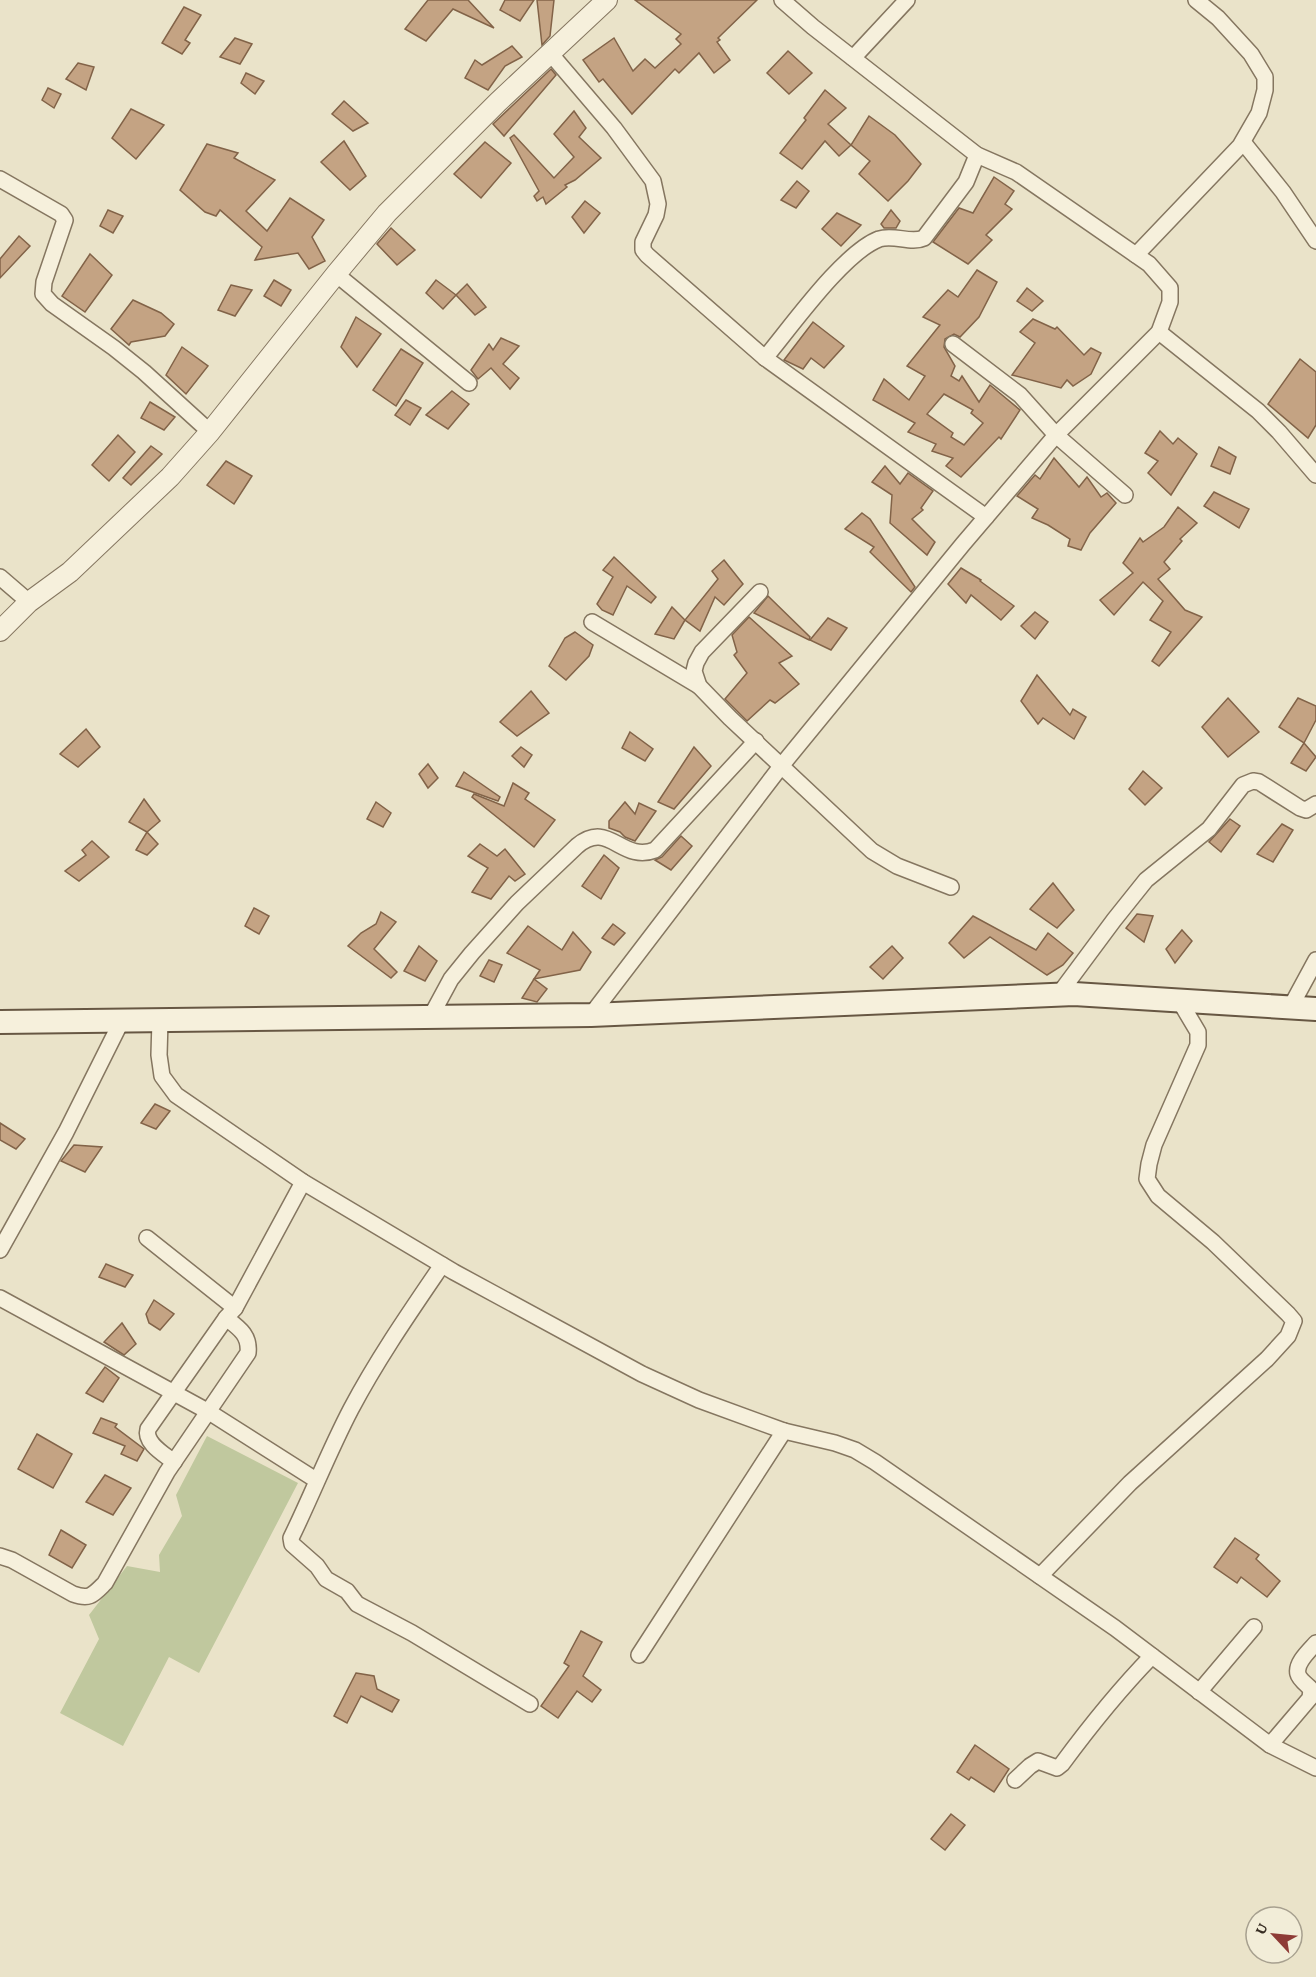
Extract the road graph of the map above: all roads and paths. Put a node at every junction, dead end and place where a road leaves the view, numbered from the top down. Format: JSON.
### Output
{"nodes":[{"id":1,"x":607,"y":0,"type":"edge"},
{"id":2,"x":782,"y":0,"type":"edge"},
{"id":3,"x":908,"y":0,"type":"edge"},
{"id":4,"x":1196,"y":0,"type":"edge"},
{"id":5,"x":550,"y":53,"type":"junction"},
{"id":6,"x":853,"y":58,"type":"junction"},
{"id":7,"x":1243,"y":142,"type":"junction"},
{"id":8,"x":977,"y":155,"type":"junction"},
{"id":9,"x":0,"y":179,"type":"edge"},
{"id":10,"x":1316,"y":241,"type":"edge"},
{"id":11,"x":1136,"y":255,"type":"junction"},
{"id":12,"x":336,"y":274,"type":"junction"},
{"id":13,"x":1159,"y":332,"type":"junction"},
{"id":14,"x":953,"y":344,"type":"dead end"},
{"id":15,"x":765,"y":358,"type":"junction"},
{"id":16,"x":469,"y":383,"type":"dead end"},
{"id":17,"x":210,"y":432,"type":"junction"},
{"id":18,"x":1056,"y":435,"type":"junction"},
{"id":19,"x":1316,"y":476,"type":"edge"},
{"id":20,"x":1125,"y":495,"type":"dead end"},
{"id":21,"x":986,"y":517,"type":"junction"},
{"id":22,"x":0,"y":577,"type":"edge"},
{"id":23,"x":760,"y":592,"type":"dead end"},
{"id":24,"x":29,"y":602,"type":"junction"},
{"id":25,"x":592,"y":621,"type":"dead end"},
{"id":26,"x":0,"y":631,"type":"edge"},
{"id":27,"x":699,"y":686,"type":"junction"},
{"id":28,"x":756,"y":741,"type":"junction"},
{"id":29,"x":782,"y":765,"type":"junction"},
{"id":30,"x":1316,"y":804,"type":"edge"},
{"id":31,"x":951,"y":887,"type":"dead end"},
{"id":32,"x":1316,"y":960,"type":"edge"},
{"id":33,"x":1059,"y":994,"type":"junction"},
{"id":34,"x":1179,"y":1000,"type":"junction"},
{"id":35,"x":1290,"y":1008,"type":"junction"},
{"id":36,"x":1316,"y":1009,"type":"edge"},
{"id":37,"x":591,"y":1015,"type":"junction"},
{"id":38,"x":431,"y":1016,"type":"junction"},
{"id":39,"x":122,"y":1020,"type":"junction"},
{"id":40,"x":160,"y":1020,"type":"junction"},
{"id":41,"x":1,"y":1024,"type":"edge"},
{"id":42,"x":303,"y":1182,"type":"junction"},
{"id":43,"x":147,"y":1238,"type":"dead end"},
{"id":44,"x":0,"y":1250,"type":"edge"},
{"id":45,"x":442,"y":1265,"type":"junction"},
{"id":46,"x":0,"y":1298,"type":"edge"},
{"id":47,"x":230,"y":1313,"type":"junction"},
{"id":48,"x":174,"y":1392,"type":"junction"},
{"id":49,"x":209,"y":1412,"type":"junction"},
{"id":50,"x":784,"y":1431,"type":"junction"},
{"id":51,"x":174,"y":1462,"type":"junction"},
{"id":52,"x":316,"y":1480,"type":"junction"},
{"id":53,"x":0,"y":1556,"type":"edge"},
{"id":54,"x":1040,"y":1576,"type":"junction"},
{"id":55,"x":1254,"y":1627,"type":"dead end"},
{"id":56,"x":1316,"y":1643,"type":"edge"},
{"id":57,"x":639,"y":1654,"type":"dead end"},
{"id":58,"x":1152,"y":1656,"type":"junction"},
{"id":59,"x":1199,"y":1692,"type":"junction"},
{"id":60,"x":530,"y":1704,"type":"dead end"},
{"id":61,"x":1270,"y":1745,"type":"junction"},
{"id":62,"x":1316,"y":1768,"type":"edge"},
{"id":63,"x":1016,"y":1780,"type":"dead end"}],
"edges":[{"from":1,"to":5,"type":"street"},
{"from":2,"to":6,"type":"street"},
{"from":3,"to":6,"type":"street"},
{"from":4,"to":7,"type":"street"},
{"from":5,"to":12,"type":"street"},
{"from":5,"to":15,"type":"street"},
{"from":6,"to":8,"type":"street"},
{"from":7,"to":10,"type":"street"},
{"from":7,"to":11,"type":"street"},
{"from":8,"to":11,"type":"street"},
{"from":8,"to":15,"type":"street"},
{"from":9,"to":17,"type":"street"},
{"from":11,"to":13,"type":"street"},
{"from":12,"to":16,"type":"street"},
{"from":12,"to":17,"type":"street"},
{"from":13,"to":18,"type":"street"},
{"from":13,"to":19,"type":"street"},
{"from":14,"to":18,"type":"street"},
{"from":15,"to":21,"type":"street"},
{"from":17,"to":24,"type":"street"},
{"from":18,"to":20,"type":"street"},
{"from":18,"to":21,"type":"street"},
{"from":21,"to":29,"type":"street"},
{"from":22,"to":24,"type":"street"},
{"from":23,"to":27,"type":"street"},
{"from":24,"to":26,"type":"street"},
{"from":25,"to":27,"type":"street"},
{"from":27,"to":28,"type":"street"},
{"from":28,"to":29,"type":"street"},
{"from":28,"to":38,"type":"street"},
{"from":29,"to":31,"type":"street"},
{"from":29,"to":37,"type":"street"},
{"from":30,"to":33,"type":"street"},
{"from":32,"to":35,"type":"street"},
{"from":33,"to":34,"type":"main road"},
{"from":33,"to":37,"type":"main road"},
{"from":34,"to":35,"type":"main road"},
{"from":34,"to":54,"type":"street"},
{"from":35,"to":36,"type":"main road"},
{"from":37,"to":38,"type":"main road"},
{"from":38,"to":40,"type":"main road"},
{"from":39,"to":40,"type":"main road"},
{"from":39,"to":41,"type":"main road"},
{"from":39,"to":44,"type":"street"},
{"from":40,"to":42,"type":"street"},
{"from":42,"to":45,"type":"street"},
{"from":42,"to":47,"type":"street"},
{"from":43,"to":47,"type":"street"},
{"from":45,"to":50,"type":"street"},
{"from":45,"to":52,"type":"street"},
{"from":46,"to":48,"type":"street"},
{"from":47,"to":48,"type":"street"},
{"from":47,"to":49,"type":"street"},
{"from":48,"to":49,"type":"street"},
{"from":48,"to":51,"type":"street"},
{"from":49,"to":51,"type":"street"},
{"from":49,"to":52,"type":"street"},
{"from":50,"to":54,"type":"street"},
{"from":50,"to":57,"type":"street"},
{"from":51,"to":53,"type":"street"},
{"from":52,"to":60,"type":"street"},
{"from":54,"to":58,"type":"street"},
{"from":55,"to":59,"type":"street"},
{"from":56,"to":61,"type":"street"},
{"from":58,"to":59,"type":"street"},
{"from":58,"to":63,"type":"street"},
{"from":59,"to":61,"type":"street"},
{"from":61,"to":62,"type":"street"}]}
